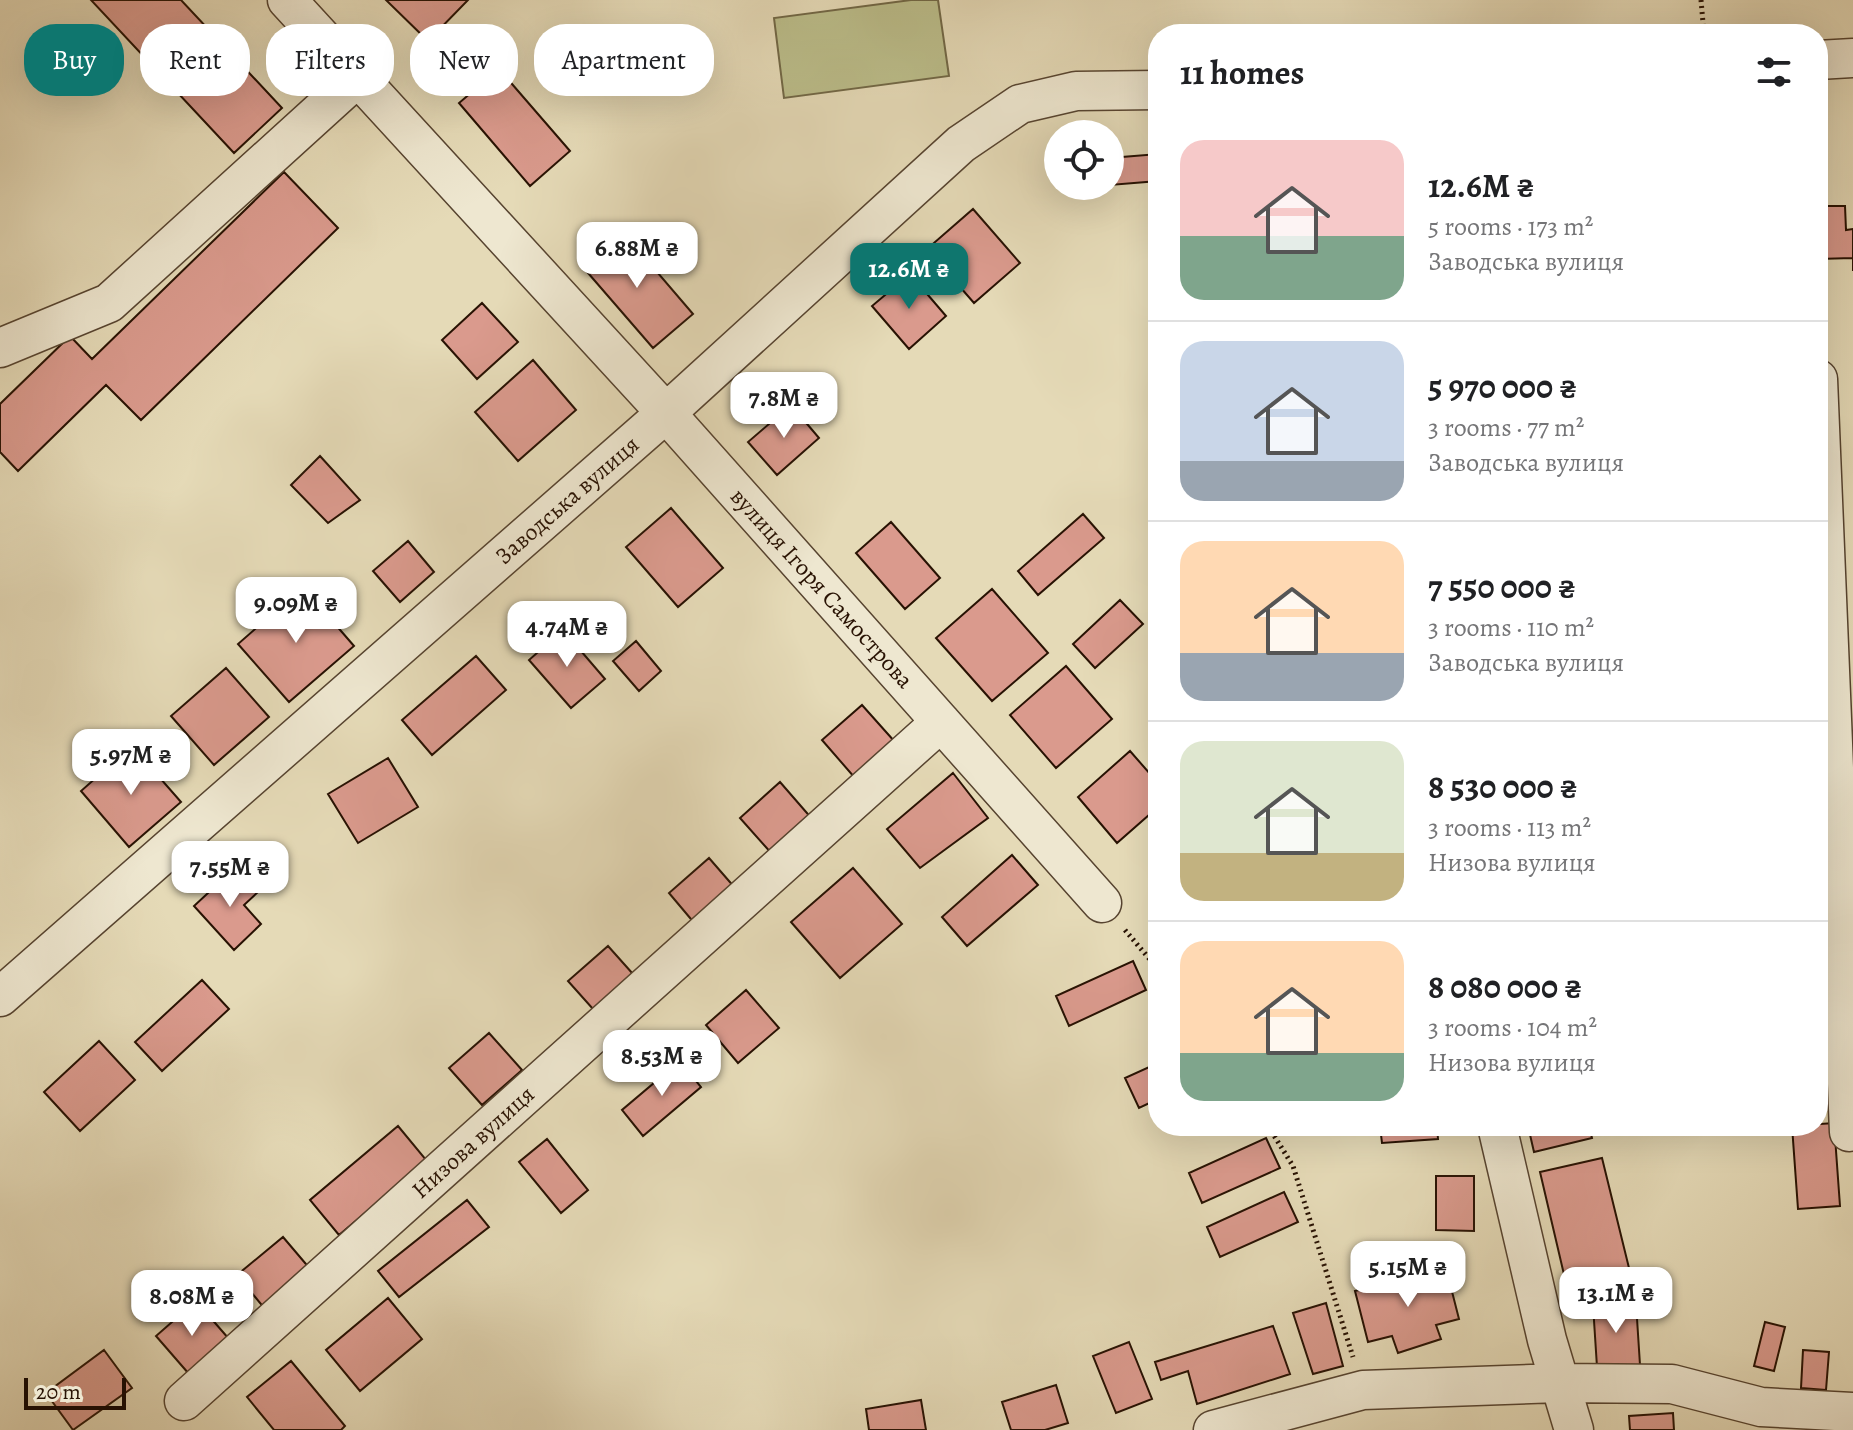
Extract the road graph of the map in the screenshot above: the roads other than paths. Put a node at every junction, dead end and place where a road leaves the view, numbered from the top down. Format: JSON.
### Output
{"nodes":[{"id":1,"x":287,"y":0,"type":"edge"},
{"id":2,"x":310,"y":24,"type":"edge"},
{"id":3,"x":1853,"y":58,"type":"edge"},
{"id":4,"x":1828,"y":59,"type":"edge"},
{"id":5,"x":1148,"y":90,"type":"edge"},
{"id":6,"x":337,"y":96,"type":"edge"},
{"id":7,"x":377,"y":96,"type":"edge"},
{"id":8,"x":0,"y":348,"type":"edge"},
{"id":9,"x":666,"y":413,"type":"junction"},
{"id":10,"x":1828,"y":622,"type":"edge"},
{"id":11,"x":941,"y":722,"type":"junction"},
{"id":12,"x":1102,"y":903,"type":"road end"},
{"id":13,"x":0,"y":997,"type":"edge"},
{"id":14,"x":1849,"y":1132,"type":"dead end"},
{"id":15,"x":1499,"y":1136,"type":"edge"},
{"id":16,"x":1558,"y":1383,"type":"junction"},
{"id":17,"x":184,"y":1401,"type":"dead end"},
{"id":18,"x":1853,"y":1412,"type":"edge"},
{"id":19,"x":1213,"y":1430,"type":"edge"},
{"id":20,"x":1574,"y":1430,"type":"edge"}],
"edges":[{"from":1,"to":2,"type":"street","name":"вулиця Ігоря Самострова"},
{"from":3,"to":4,"type":"street"},
{"from":5,"to":9,"type":"street","name":"Заводська вулиця"},
{"from":6,"to":8,"type":"street"},
{"from":7,"to":9,"type":"street","name":"вулиця Ігоря Самострова"},
{"from":9,"to":11,"type":"street","name":"вулиця Ігоря Самострова"},
{"from":9,"to":13,"type":"street","name":"Заводська вулиця"},
{"from":10,"to":14,"type":"street"},
{"from":11,"to":12,"type":"street","name":"вулиця Ігоря Самострова"},
{"from":11,"to":17,"type":"street","name":"Низова вулиця"},
{"from":15,"to":16,"type":"street"},
{"from":16,"to":18,"type":"street"},
{"from":16,"to":19,"type":"street"},
{"from":16,"to":20,"type":"street"}]}
